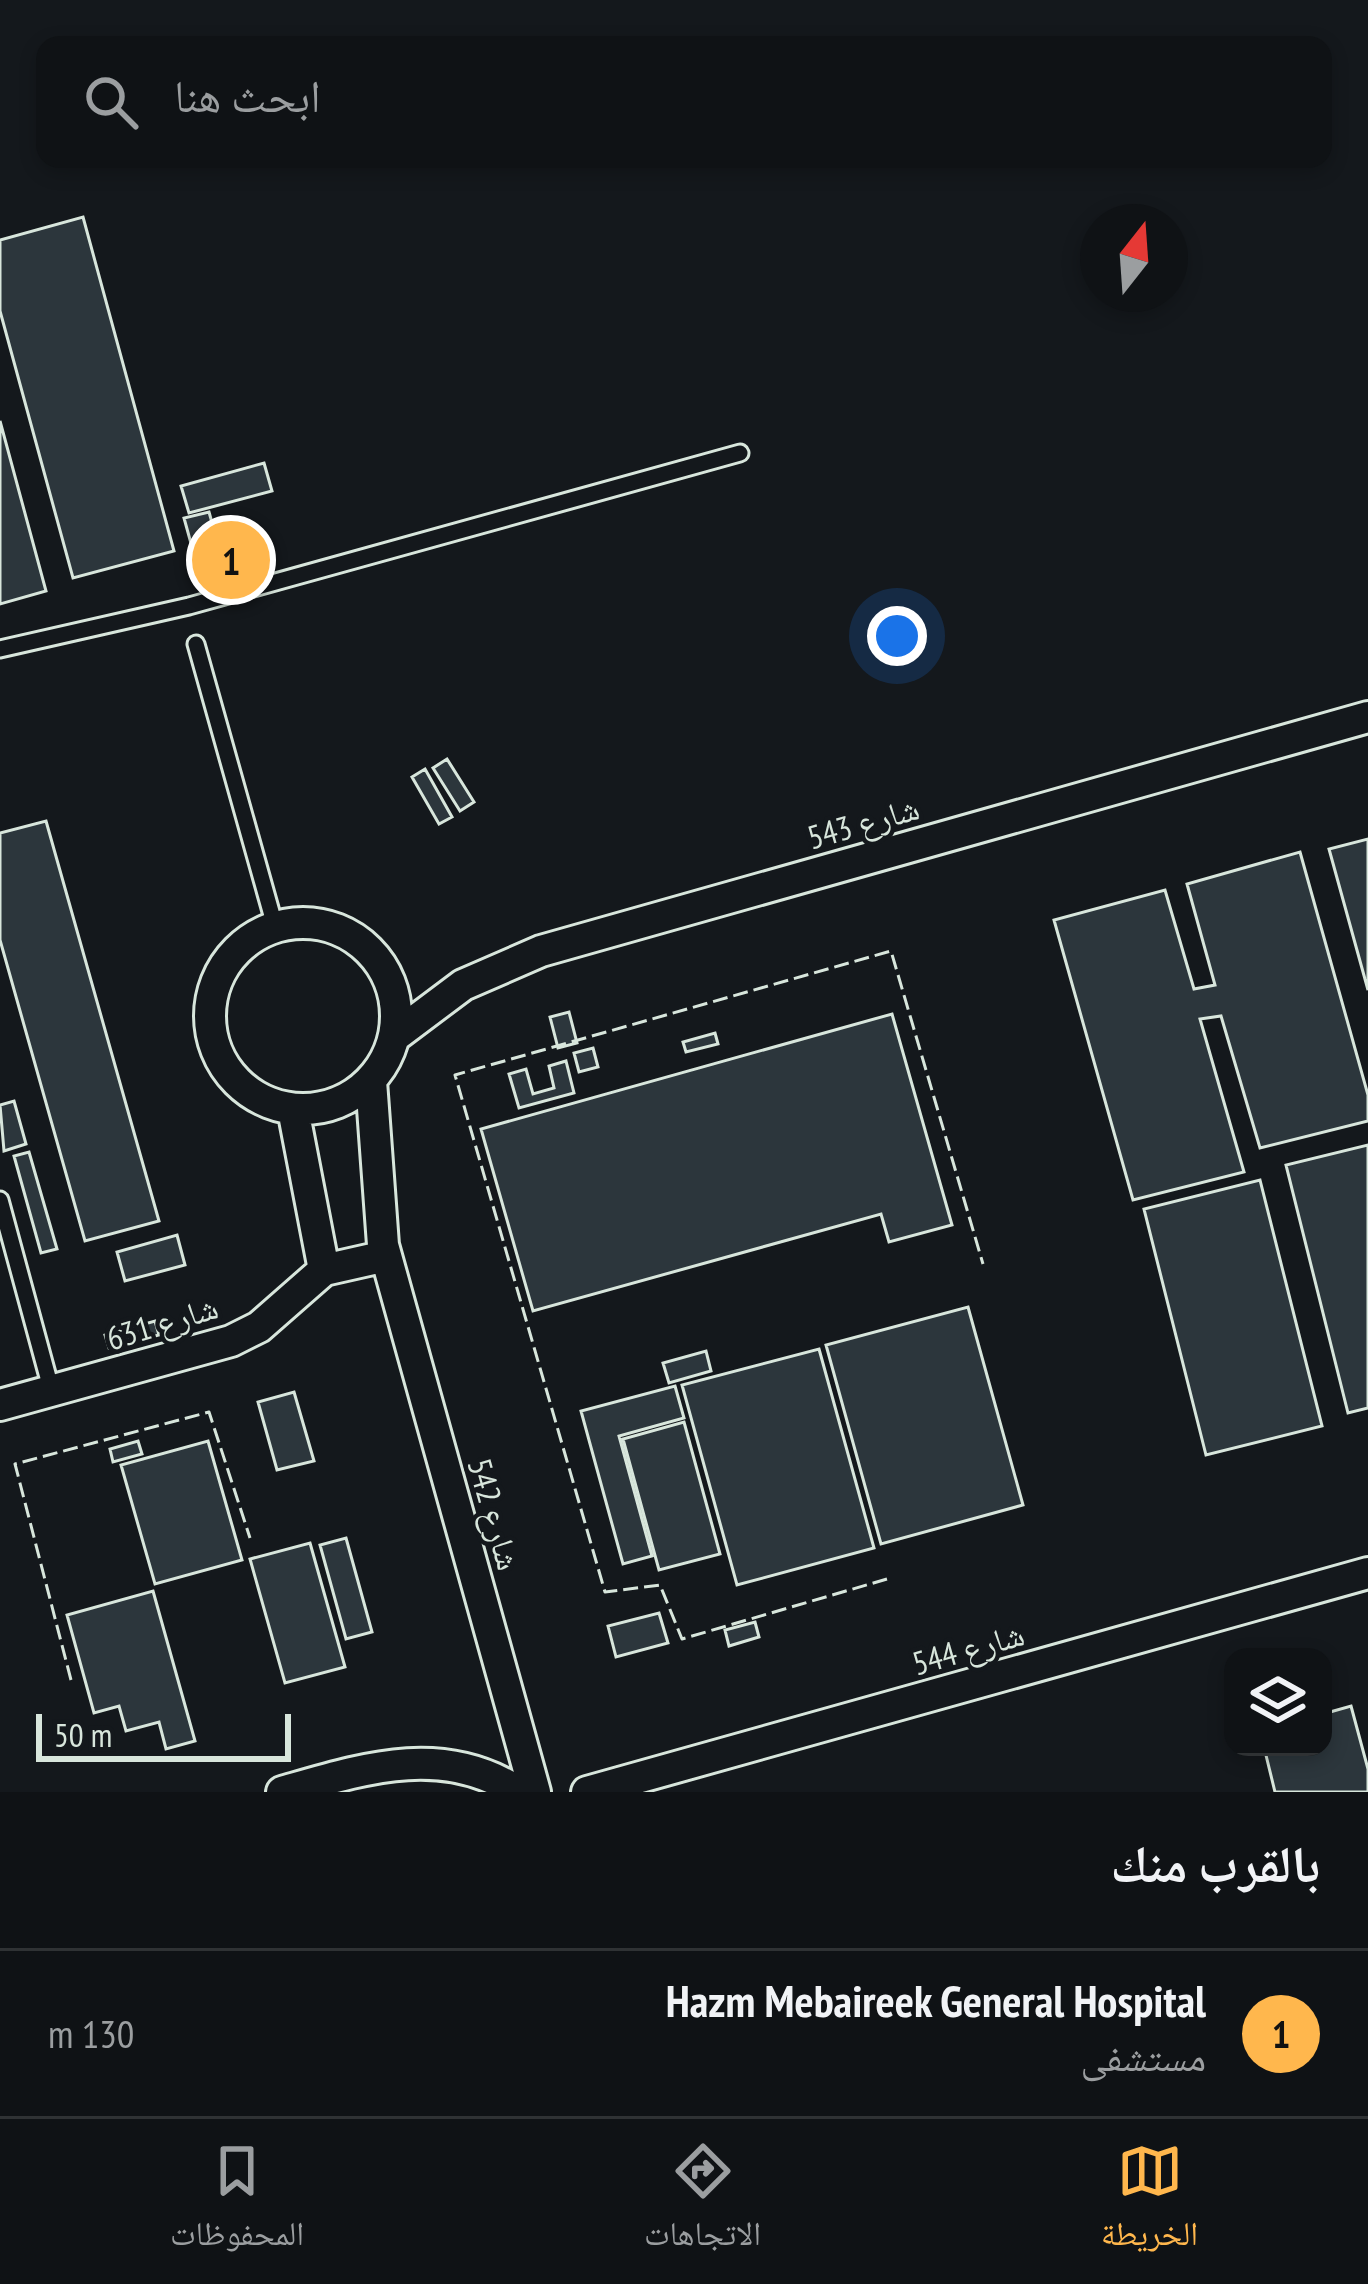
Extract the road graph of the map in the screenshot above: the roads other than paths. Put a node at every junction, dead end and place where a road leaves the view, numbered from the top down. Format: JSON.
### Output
{"nodes":[{"id":1,"x":740,"y":453,"type":"dead end"},
{"id":2,"x":196,"y":644,"type":"dead end"},
{"id":3,"x":0,"y":649,"type":"edge"},
{"id":4,"x":1368,"y":717,"type":"edge"},
{"id":5,"x":275,"y":926,"type":"junction"},
{"id":6,"x":395,"y":1036,"type":"junction"},
{"id":7,"x":371,"y":1081,"type":"junction"},
{"id":8,"x":293,"y":1109,"type":"junction"},
{"id":9,"x":0,"y":1200,"type":"edge"},
{"id":10,"x":386,"y":1256,"type":"junction"},
{"id":11,"x":324,"y":1270,"type":"junction"},
{"id":12,"x":52,"y":1392,"type":"junction"},
{"id":13,"x":0,"y":1405,"type":"edge"},
{"id":14,"x":1368,"y":1573,"type":"edge"},
{"id":15,"x":282,"y":1792,"type":"edge"},
{"id":16,"x":518,"y":1792,"type":"edge"},
{"id":17,"x":535,"y":1792,"type":"edge"},
{"id":18,"x":587,"y":1792,"type":"edge"}],
"edges":[{"from":1,"to":3,"type":"lane"},
{"from":2,"to":5,"type":"lane"},
{"from":4,"to":6,"type":"street","name":"شارع 543"},
{"from":5,"to":6,"type":"street"},
{"from":5,"to":8,"type":"street"},
{"from":6,"to":7,"type":"street"},
{"from":7,"to":8,"type":"street"},
{"from":7,"to":10,"type":"street","name":"شارع 542"},
{"from":8,"to":11,"type":"street"},
{"from":9,"to":12,"type":"lane"},
{"from":10,"to":11,"type":"street"},
{"from":10,"to":17,"type":"street","name":"شارع 542"},
{"from":11,"to":12,"type":"street","name":"شارع 631"},
{"from":12,"to":13,"type":"street","name":"شارع 631"},
{"from":14,"to":18,"type":"street","name":"شارع 544"},
{"from":15,"to":16,"type":"street"}]}
